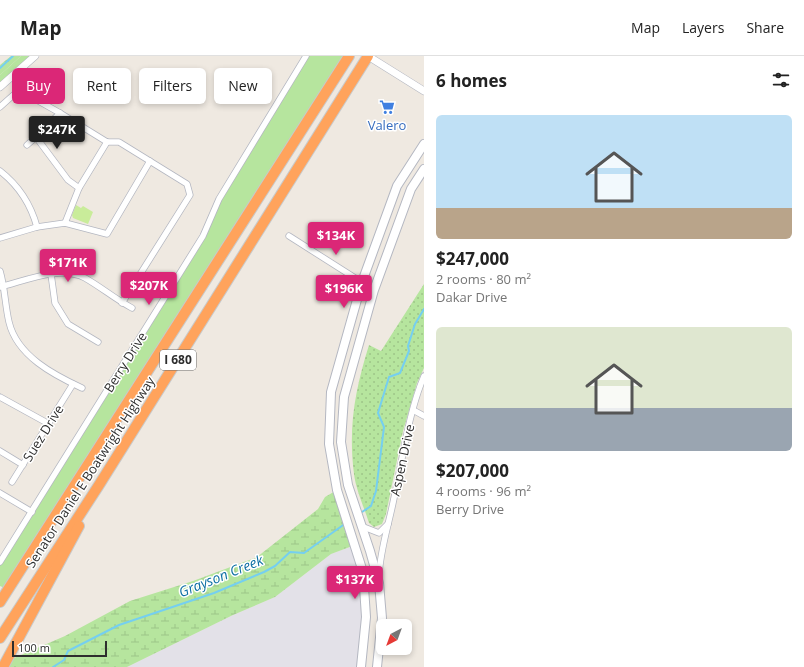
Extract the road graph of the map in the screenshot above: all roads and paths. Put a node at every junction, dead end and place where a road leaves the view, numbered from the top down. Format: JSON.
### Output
{"nodes":[{"id":1,"x":36,"y":56,"type":"edge"},
{"id":2,"x":306,"y":56,"type":"edge"},
{"id":3,"x":348,"y":56,"type":"edge"},
{"id":4,"x":368,"y":56,"type":"edge"},
{"id":5,"x":0,"y":87,"type":"edge"},
{"id":6,"x":424,"y":91,"type":"edge"},
{"id":7,"x":0,"y":107,"type":"edge"},
{"id":8,"x":60,"y":113,"type":"junction"},
{"id":9,"x":36,"y":137,"type":"junction"},
{"id":10,"x":107,"y":142,"type":"junction"},
{"id":11,"x":424,"y":144,"type":"edge"},
{"id":12,"x":27,"y":145,"type":"dead end"},
{"id":13,"x":150,"y":161,"type":"junction"},
{"id":14,"x":424,"y":169,"type":"edge"},
{"id":15,"x":0,"y":171,"type":"edge"},
{"id":16,"x":79,"y":188,"type":"junction"},
{"id":17,"x":65,"y":223,"type":"junction"},
{"id":18,"x":37,"y":227,"type":"junction"},
{"id":19,"x":289,"y":236,"type":"dead end"},
{"id":20,"x":0,"y":238,"type":"edge"},
{"id":21,"x":0,"y":271,"type":"edge"},
{"id":22,"x":51,"y":274,"type":"junction"},
{"id":23,"x":362,"y":282,"type":"junction"},
{"id":24,"x":2,"y":287,"type":"edge"},
{"id":25,"x":374,"y":290,"type":"junction"},
{"id":26,"x":122,"y":303,"type":"junction"},
{"id":27,"x":132,"y":308,"type":"dead end"},
{"id":28,"x":98,"y":342,"type":"dead end"},
{"id":29,"x":424,"y":376,"type":"edge"},
{"id":30,"x":73,"y":384,"type":"junction"},
{"id":31,"x":82,"y":388,"type":"dead end"},
{"id":32,"x":0,"y":397,"type":"edge"},
{"id":33,"x":413,"y":410,"type":"junction"},
{"id":34,"x":424,"y":416,"type":"edge"},
{"id":35,"x":49,"y":424,"type":"junction"},
{"id":36,"x":0,"y":451,"type":"edge"},
{"id":37,"x":23,"y":465,"type":"junction"},
{"id":38,"x":12,"y":482,"type":"dead end"},
{"id":39,"x":99,"y":485,"type":"junction"},
{"id":40,"x":0,"y":492,"type":"edge"},
{"id":41,"x":32,"y":512,"type":"junction"},
{"id":42,"x":389,"y":522,"type":"junction"},
{"id":43,"x":361,"y":526,"type":"junction"},
{"id":44,"x":0,"y":562,"type":"edge"},
{"id":45,"x":379,"y":584,"type":"junction"},
{"id":46,"x":0,"y":602,"type":"edge"},
{"id":47,"x":0,"y":638,"type":"edge"},
{"id":48,"x":5,"y":664,"type":"edge"},
{"id":49,"x":361,"y":667,"type":"edge"},
{"id":50,"x":377,"y":667,"type":"edge"}],
"edges":[{"from":1,"to":5,"type":"street"},
{"from":2,"to":41,"type":"street","name":"Berry Drive"},
{"from":3,"to":46,"type":"highway","name":"Senator Daniel E Boatwright Highway","number":"I 680"},
{"from":4,"to":6,"type":"street"},
{"from":4,"to":39,"type":"highway","name":"Senator Daniel E Boatwright Highway","number":"I 680"},
{"from":7,"to":8,"type":"street"},
{"from":8,"to":9,"type":"street"},
{"from":8,"to":10,"type":"street"},
{"from":9,"to":12,"type":"street"},
{"from":9,"to":16,"type":"street"},
{"from":10,"to":13,"type":"street"},
{"from":10,"to":16,"type":"street"},
{"from":11,"to":23,"type":"main road"},
{"from":13,"to":17,"type":"street"},
{"from":13,"to":26,"type":"street"},
{"from":14,"to":25,"type":"main road"},
{"from":15,"to":18,"type":"street"},
{"from":16,"to":17,"type":"street"},
{"from":17,"to":18,"type":"street"},
{"from":18,"to":20,"type":"street"},
{"from":19,"to":23,"type":"street"},
{"from":21,"to":24,"type":"street"},
{"from":22,"to":24,"type":"street"},
{"from":22,"to":26,"type":"street"},
{"from":22,"to":28,"type":"street"},
{"from":23,"to":25,"type":"street"},
{"from":23,"to":49,"type":"main road"},
{"from":24,"to":30,"type":"street"},
{"from":25,"to":43,"type":"main road"},
{"from":26,"to":27,"type":"street"},
{"from":29,"to":33,"type":"street","name":"Aspen Drive"},
{"from":30,"to":31,"type":"street"},
{"from":30,"to":35,"type":"street","name":"Suez Drive"},
{"from":32,"to":35,"type":"street"},
{"from":33,"to":34,"type":"street"},
{"from":33,"to":42,"type":"street","name":"Aspen Drive"},
{"from":35,"to":37,"type":"street","name":"Suez Drive"},
{"from":36,"to":37,"type":"street"},
{"from":37,"to":38,"type":"street","name":"Suez Drive"},
{"from":39,"to":47,"type":"highway","name":"Senator Daniel E Boatwright Highway","number":"I 680"},
{"from":39,"to":48,"type":"highway"},
{"from":40,"to":41,"type":"street"},
{"from":41,"to":44,"type":"street","name":"Berry Drive"},
{"from":42,"to":43,"type":"street"},
{"from":42,"to":45,"type":"street","name":"Aspen Drive"},
{"from":43,"to":45,"type":"main road"},
{"from":45,"to":50,"type":"main road"}]}
